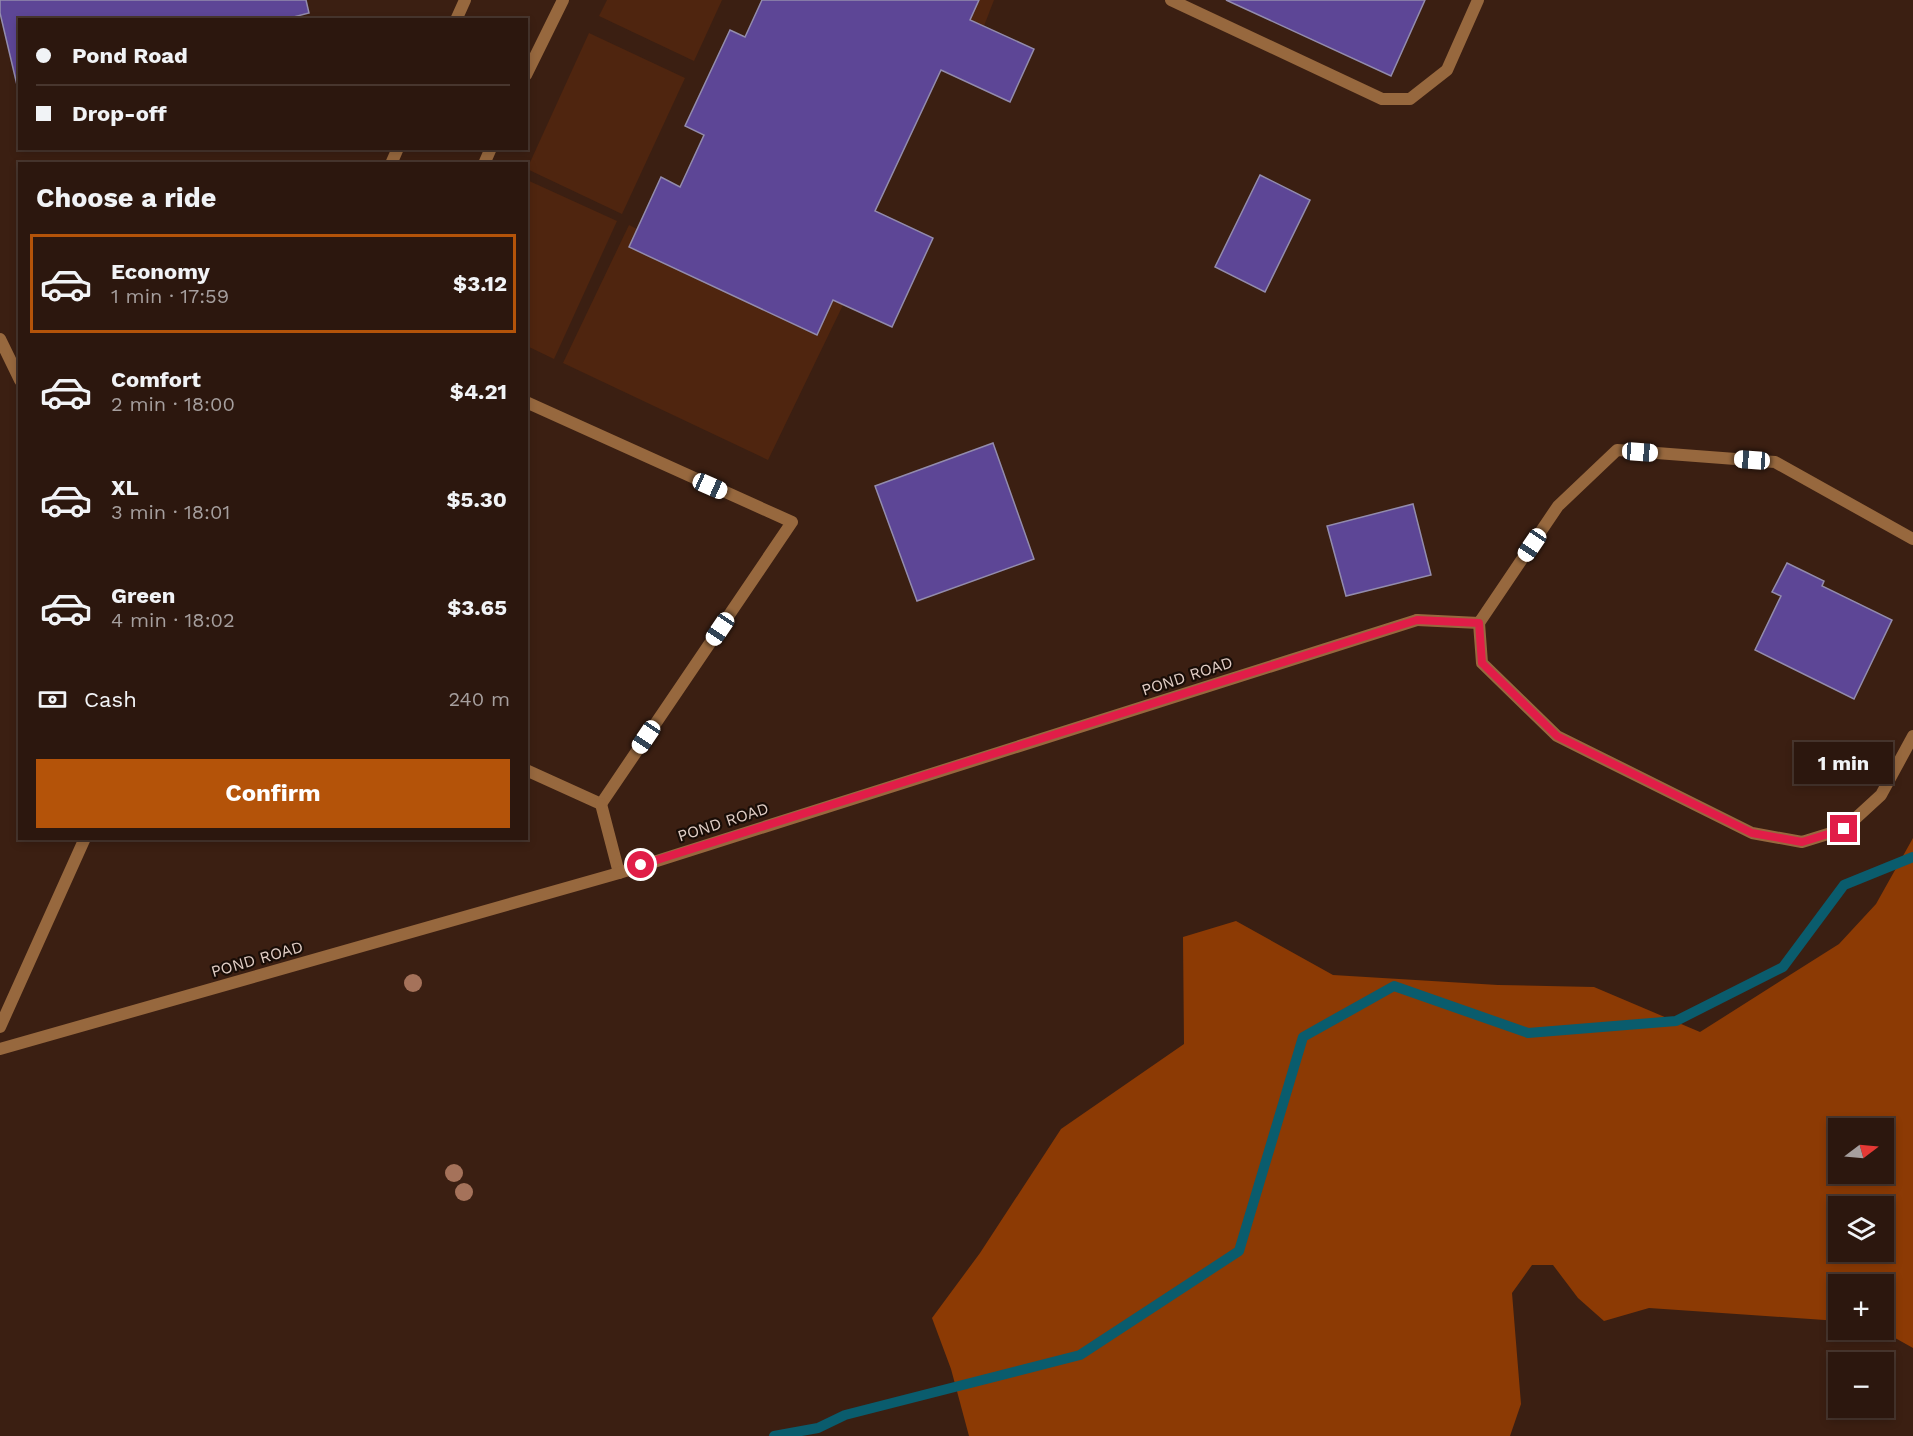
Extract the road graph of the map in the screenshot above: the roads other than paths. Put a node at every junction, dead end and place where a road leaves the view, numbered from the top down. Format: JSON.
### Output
{"nodes":[{"id":1,"x":465,"y":0,"type":"edge"},
{"id":2,"x":563,"y":0,"type":"edge"},
{"id":3,"x":1171,"y":0,"type":"edge"},
{"id":4,"x":1478,"y":0,"type":"edge"},
{"id":5,"x":457,"y":18,"type":"edge"},
{"id":6,"x":528,"y":71,"type":"edge"},
{"id":7,"x":0,"y":339,"type":"edge"},
{"id":8,"x":18,"y":376,"type":"edge"},
{"id":9,"x":528,"y":403,"type":"edge"},
{"id":10,"x":1913,"y":539,"type":"edge"},
{"id":11,"x":1479,"y":623,"type":"junction"},
{"id":12,"x":1913,"y":736,"type":"edge"},
{"id":13,"x":528,"y":771,"type":"edge"},
{"id":14,"x":601,"y":804,"type":"junction"},
{"id":15,"x":84,"y":840,"type":"edge"},
{"id":16,"x":619,"y":873,"type":"junction"},
{"id":17,"x":0,"y":1027,"type":"edge"},
{"id":18,"x":0,"y":1049,"type":"edge"}],
"edges":[{"from":1,"to":5,"type":"street"},
{"from":2,"to":6,"type":"street"},
{"from":3,"to":4,"type":"street"},
{"from":7,"to":8,"type":"street"},
{"from":9,"to":14,"type":"street"},
{"from":10,"to":11,"type":"street"},
{"from":11,"to":12,"type":"street"},
{"from":11,"to":16,"type":"street","name":"POND ROAD"},
{"from":13,"to":14,"type":"street"},
{"from":14,"to":16,"type":"street"},
{"from":15,"to":17,"type":"street"},
{"from":16,"to":18,"type":"street","name":"POND ROAD"}]}
